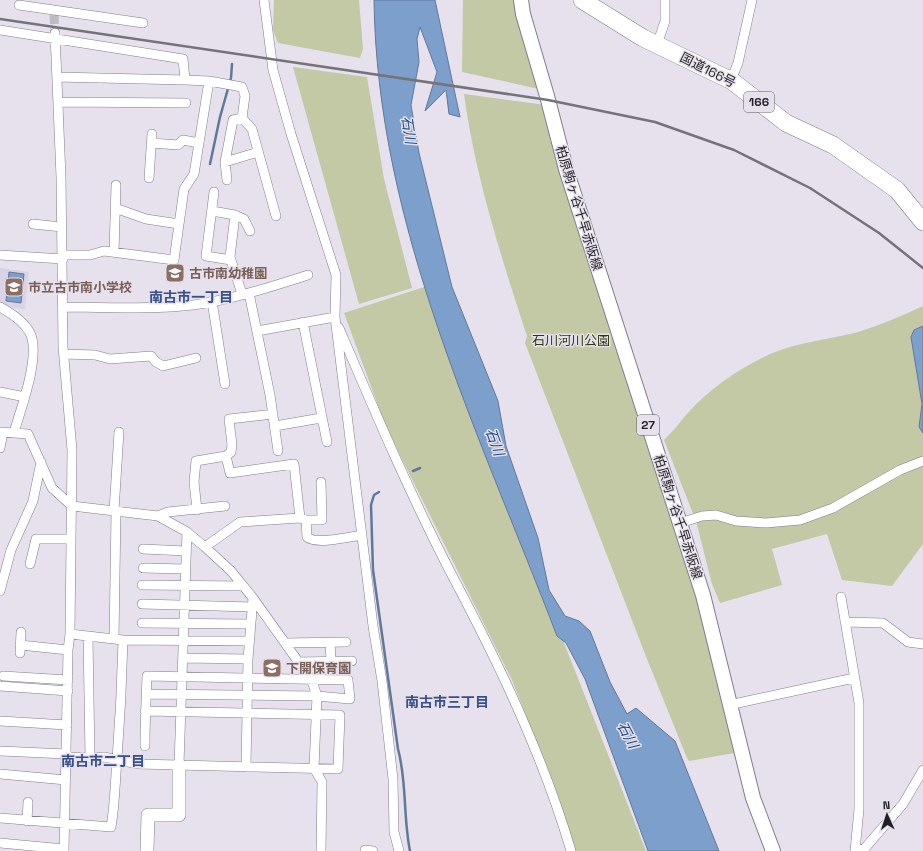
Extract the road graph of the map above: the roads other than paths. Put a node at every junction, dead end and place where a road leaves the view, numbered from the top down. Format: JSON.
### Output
{"nodes":[{"id":1,"x":53,"y":0,"type":"edge"},
{"id":2,"x":264,"y":0,"type":"edge"},
{"id":3,"x":521,"y":0,"type":"edge"},
{"id":4,"x":582,"y":0,"type":"edge"},
{"id":5,"x":665,"y":0,"type":"edge"},
{"id":6,"x":752,"y":0,"type":"edge"},
{"id":7,"x":20,"y":5,"type":"dead end"},
{"id":8,"x":54,"y":13,"type":"junction"},
{"id":9,"x":143,"y":23,"type":"dead end"},
{"id":10,"x":0,"y":30,"type":"edge"},
{"id":11,"x":55,"y":36,"type":"junction"},
{"id":12,"x":657,"y":45,"type":"junction"},
{"id":13,"x":57,"y":77,"type":"junction"},
{"id":14,"x":185,"y":80,"type":"junction"},
{"id":15,"x":209,"y":80,"type":"junction"},
{"id":16,"x":730,"y":80,"type":"junction"},
{"id":17,"x":59,"y":102,"type":"junction"},
{"id":18,"x":186,"y":103,"type":"dead end"},
{"id":19,"x":242,"y":118,"type":"junction"},
{"id":20,"x":199,"y":143,"type":"junction"},
{"id":21,"x":258,"y":152,"type":"junction"},
{"id":22,"x":225,"y":162,"type":"junction"},
{"id":23,"x":149,"y":178,"type":"dead end"},
{"id":24,"x":227,"y":180,"type":"dead end"},
{"id":25,"x":116,"y":185,"type":"dead end"},
{"id":26,"x":214,"y":192,"type":"dead end"},
{"id":27,"x":115,"y":208,"type":"junction"},
{"id":28,"x":212,"y":211,"type":"junction"},
{"id":29,"x":235,"y":215,"type":"junction"},
{"id":30,"x":276,"y":216,"type":"dead end"},
{"id":31,"x":923,"y":222,"type":"edge"},
{"id":32,"x":33,"y":224,"type":"dead end"},
{"id":33,"x":179,"y":224,"type":"junction"},
{"id":34,"x":62,"y":227,"type":"junction"},
{"id":35,"x":250,"y":231,"type":"dead end"},
{"id":36,"x":114,"y":252,"type":"junction"},
{"id":37,"x":0,"y":255,"type":"edge"},
{"id":38,"x":63,"y":257,"type":"junction"},
{"id":39,"x":231,"y":260,"type":"junction"},
{"id":40,"x":308,"y":275,"type":"dead end"},
{"id":41,"x":246,"y":293,"type":"junction"},
{"id":42,"x":212,"y":300,"type":"junction"},
{"id":43,"x":0,"y":307,"type":"edge"},
{"id":44,"x":62,"y":307,"type":"junction"},
{"id":45,"x":335,"y":317,"type":"junction"},
{"id":46,"x":303,"y":322,"type":"junction"},
{"id":47,"x":257,"y":331,"type":"junction"},
{"id":48,"x":64,"y":354,"type":"junction"},
{"id":49,"x":196,"y":358,"type":"dead end"},
{"id":50,"x":225,"y":384,"type":"dead end"},
{"id":51,"x":0,"y":392,"type":"edge"},
{"id":52,"x":25,"y":397,"type":"junction"},
{"id":53,"x":273,"y":414,"type":"junction"},
{"id":54,"x":321,"y":418,"type":"junction"},
{"id":55,"x":275,"y":426,"type":"junction"},
{"id":56,"x":2,"y":432,"type":"edge"},
{"id":57,"x":14,"y":432,"type":"junction"},
{"id":58,"x":118,"y":432,"type":"dead end"},
{"id":59,"x":326,"y":442,"type":"dead end"},
{"id":60,"x":0,"y":448,"type":"edge"},
{"id":61,"x":278,"y":451,"type":"dead end"},
{"id":62,"x":226,"y":456,"type":"junction"},
{"id":63,"x":923,"y":461,"type":"edge"},
{"id":64,"x":41,"y":462,"type":"junction"},
{"id":65,"x":321,"y":482,"type":"dead end"},
{"id":66,"x":70,"y":505,"type":"junction"},
{"id":67,"x":225,"y":506,"type":"dead end"},
{"id":68,"x":197,"y":510,"type":"junction"},
{"id":69,"x":115,"y":512,"type":"junction"},
{"id":70,"x":158,"y":516,"type":"junction"},
{"id":71,"x":303,"y":519,"type":"junction"},
{"id":72,"x":680,"y":523,"type":"junction"},
{"id":73,"x":187,"y":532,"type":"junction"},
{"id":74,"x":362,"y":535,"type":"junction"},
{"id":75,"x":70,"y":539,"type":"junction"},
{"id":76,"x":205,"y":547,"type":"junction"},
{"id":77,"x":143,"y":549,"type":"dead end"},
{"id":78,"x":186,"y":551,"type":"junction"},
{"id":79,"x":5,"y":555,"type":"edge"},
{"id":80,"x":30,"y":564,"type":"dead end"},
{"id":81,"x":143,"y":568,"type":"dead end"},
{"id":82,"x":186,"y":569,"type":"junction"},
{"id":83,"x":142,"y":585,"type":"dead end"},
{"id":84,"x":185,"y":586,"type":"junction"},
{"id":85,"x":243,"y":586,"type":"junction"},
{"id":86,"x":0,"y":590,"type":"edge"},
{"id":87,"x":841,"y":597,"type":"dead end"},
{"id":88,"x":252,"y":603,"type":"junction"},
{"id":89,"x":142,"y":604,"type":"dead end"},
{"id":90,"x":185,"y":606,"type":"junction"},
{"id":91,"x":142,"y":622,"type":"dead end"},
{"id":92,"x":184,"y":622,"type":"junction"},
{"id":93,"x":845,"y":622,"type":"junction"},
{"id":94,"x":250,"y":624,"type":"junction"},
{"id":95,"x":21,"y":632,"type":"dead end"},
{"id":96,"x":70,"y":634,"type":"junction"},
{"id":97,"x":88,"y":636,"type":"junction"},
{"id":98,"x":119,"y":640,"type":"junction"},
{"id":99,"x":184,"y":640,"type":"junction"},
{"id":100,"x":249,"y":641,"type":"junction"},
{"id":101,"x":330,"y":642,"type":"junction"},
{"id":102,"x":346,"y":642,"type":"dead end"},
{"id":103,"x":285,"y":643,"type":"junction"},
{"id":104,"x":923,"y":644,"type":"edge"},
{"id":105,"x":68,"y":650,"type":"junction"},
{"id":106,"x":183,"y":658,"type":"junction"},
{"id":107,"x":248,"y":659,"type":"junction"},
{"id":108,"x":331,"y":661,"type":"junction"},
{"id":109,"x":352,"y":661,"type":"dead end"},
{"id":110,"x":299,"y":662,"type":"junction"},
{"id":111,"x":3,"y":676,"type":"dead end"},
{"id":112,"x":182,"y":677,"type":"junction"},
{"id":113,"x":249,"y":678,"type":"junction"},
{"id":114,"x":854,"y":678,"type":"junction"},
{"id":115,"x":311,"y":679,"type":"junction"},
{"id":116,"x":68,"y":680,"type":"junction"},
{"id":117,"x":0,"y":686,"type":"edge"},
{"id":118,"x":68,"y":692,"type":"junction"},
{"id":119,"x":146,"y":694,"type":"junction"},
{"id":120,"x":182,"y":695,"type":"junction"},
{"id":121,"x":249,"y":696,"type":"junction"},
{"id":122,"x":317,"y":696,"type":"junction"},
{"id":123,"x":729,"y":705,"type":"junction"},
{"id":124,"x":145,"y":711,"type":"junction"},
{"id":125,"x":181,"y":711,"type":"junction"},
{"id":126,"x":248,"y":713,"type":"junction"},
{"id":127,"x":316,"y":714,"type":"junction"},
{"id":128,"x":0,"y":721,"type":"edge"},
{"id":129,"x":67,"y":726,"type":"junction"},
{"id":130,"x":145,"y":746,"type":"dead end"},
{"id":131,"x":0,"y":751,"type":"edge"},
{"id":132,"x":67,"y":756,"type":"junction"},
{"id":133,"x":90,"y":758,"type":"junction"},
{"id":134,"x":117,"y":760,"type":"junction"},
{"id":135,"x":179,"y":765,"type":"junction"},
{"id":136,"x":246,"y":767,"type":"junction"},
{"id":137,"x":314,"y":768,"type":"junction"},
{"id":138,"x":923,"y":770,"type":"edge"},
{"id":139,"x":0,"y":774,"type":"edge"},
{"id":140,"x":66,"y":780,"type":"junction"},
{"id":141,"x":28,"y":802,"type":"dead end"},
{"id":142,"x":0,"y":818,"type":"edge"},
{"id":143,"x":27,"y":821,"type":"junction"},
{"id":144,"x":64,"y":825,"type":"junction"},
{"id":145,"x":0,"y":843,"type":"edge"},
{"id":146,"x":10,"y":847,"type":"edge"},
{"id":147,"x":64,"y":850,"type":"edge"},
{"id":148,"x":861,"y":850,"type":"edge"},
{"id":149,"x":147,"y":851,"type":"edge"},
{"id":150,"x":321,"y":851,"type":"edge"},
{"id":151,"x":399,"y":851,"type":"edge"},
{"id":152,"x":571,"y":851,"type":"edge"},
{"id":153,"x":773,"y":851,"type":"edge"}],
"edges":[{"from":1,"to":8,"type":"street"},
{"from":2,"to":45,"type":"street"},
{"from":3,"to":72,"type":"main road","name":"柏原駒ヶ谷千早赤阪線","number":"27"},
{"from":4,"to":12,"type":"highway","name":"国道166号","number":"166"},
{"from":5,"to":12,"type":"street"},
{"from":6,"to":16,"type":"street"},
{"from":7,"to":8,"type":"street"},
{"from":8,"to":9,"type":"street"},
{"from":10,"to":11,"type":"street"},
{"from":11,"to":13,"type":"street"},
{"from":11,"to":14,"type":"street"},
{"from":12,"to":16,"type":"highway","name":"国道166号","number":"166"},
{"from":13,"to":14,"type":"street"},
{"from":13,"to":17,"type":"street"},
{"from":14,"to":15,"type":"street"},
{"from":15,"to":19,"type":"street"},
{"from":15,"to":20,"type":"street"},
{"from":16,"to":31,"type":"highway","name":"国道166号","number":"166"},
{"from":17,"to":18,"type":"street"},
{"from":17,"to":34,"type":"street"},
{"from":19,"to":21,"type":"street"},
{"from":19,"to":22,"type":"street"},
{"from":20,"to":23,"type":"street"},
{"from":20,"to":33,"type":"street"},
{"from":21,"to":22,"type":"street"},
{"from":21,"to":30,"type":"street"},
{"from":22,"to":24,"type":"street"},
{"from":25,"to":27,"type":"street"},
{"from":26,"to":28,"type":"street"},
{"from":27,"to":33,"type":"street"},
{"from":27,"to":36,"type":"street"},
{"from":28,"to":29,"type":"street"},
{"from":28,"to":39,"type":"street"},
{"from":29,"to":35,"type":"street"},
{"from":29,"to":39,"type":"street"},
{"from":32,"to":34,"type":"street"},
{"from":33,"to":36,"type":"street"},
{"from":34,"to":38,"type":"street"},
{"from":36,"to":38,"type":"street"},
{"from":37,"to":38,"type":"street"},
{"from":38,"to":44,"type":"street"},
{"from":39,"to":41,"type":"street"},
{"from":40,"to":41,"type":"street"},
{"from":41,"to":42,"type":"street"},
{"from":41,"to":47,"type":"street"},
{"from":42,"to":44,"type":"street"},
{"from":42,"to":50,"type":"street"},
{"from":43,"to":52,"type":"street"},
{"from":44,"to":48,"type":"street"},
{"from":45,"to":46,"type":"street"},
{"from":45,"to":74,"type":"street"},
{"from":45,"to":152,"type":"street"},
{"from":46,"to":47,"type":"street"},
{"from":46,"to":54,"type":"street"},
{"from":47,"to":53,"type":"street"},
{"from":48,"to":49,"type":"street"},
{"from":48,"to":66,"type":"street"},
{"from":51,"to":52,"type":"street"},
{"from":52,"to":57,"type":"street"},
{"from":53,"to":55,"type":"street"},
{"from":53,"to":62,"type":"street"},
{"from":54,"to":55,"type":"street"},
{"from":54,"to":59,"type":"street"},
{"from":55,"to":61,"type":"street"},
{"from":56,"to":57,"type":"street"},
{"from":56,"to":60,"type":"street"},
{"from":57,"to":64,"type":"street"},
{"from":58,"to":69,"type":"street"},
{"from":62,"to":68,"type":"street"},
{"from":62,"to":71,"type":"street"},
{"from":63,"to":72,"type":"street"},
{"from":64,"to":66,"type":"street"},
{"from":64,"to":79,"type":"street"},
{"from":65,"to":71,"type":"street"},
{"from":66,"to":69,"type":"street"},
{"from":66,"to":75,"type":"street"},
{"from":67,"to":68,"type":"street"},
{"from":68,"to":70,"type":"street"},
{"from":69,"to":70,"type":"street"},
{"from":69,"to":98,"type":"street"},
{"from":70,"to":73,"type":"street"},
{"from":71,"to":74,"type":"street"},
{"from":71,"to":76,"type":"street"},
{"from":72,"to":123,"type":"main road","name":"柏原駒ヶ谷千早赤阪線","number":"27"},
{"from":73,"to":76,"type":"street"},
{"from":73,"to":78,"type":"street"},
{"from":74,"to":151,"type":"street"},
{"from":75,"to":80,"type":"street"},
{"from":75,"to":96,"type":"street"},
{"from":76,"to":85,"type":"street"},
{"from":77,"to":78,"type":"street"},
{"from":78,"to":82,"type":"street"},
{"from":79,"to":86,"type":"street"},
{"from":81,"to":82,"type":"street"},
{"from":82,"to":84,"type":"street"},
{"from":83,"to":84,"type":"street"},
{"from":84,"to":85,"type":"street"},
{"from":84,"to":90,"type":"street"},
{"from":85,"to":88,"type":"street"},
{"from":87,"to":93,"type":"street"},
{"from":88,"to":90,"type":"street"},
{"from":88,"to":94,"type":"street"},
{"from":88,"to":103,"type":"street"},
{"from":89,"to":90,"type":"street"},
{"from":90,"to":92,"type":"street"},
{"from":91,"to":92,"type":"street"},
{"from":92,"to":94,"type":"street"},
{"from":92,"to":99,"type":"street"},
{"from":93,"to":104,"type":"street"},
{"from":93,"to":114,"type":"street"},
{"from":94,"to":100,"type":"street"},
{"from":95,"to":105,"type":"street"},
{"from":96,"to":97,"type":"street"},
{"from":96,"to":105,"type":"street"},
{"from":97,"to":98,"type":"street"},
{"from":97,"to":133,"type":"street"},
{"from":98,"to":99,"type":"street"},
{"from":98,"to":134,"type":"street"},
{"from":99,"to":100,"type":"street"},
{"from":99,"to":106,"type":"street"},
{"from":100,"to":107,"type":"street"},
{"from":101,"to":102,"type":"street"},
{"from":101,"to":103,"type":"street"},
{"from":101,"to":108,"type":"street"},
{"from":103,"to":110,"type":"street"},
{"from":105,"to":116,"type":"street"},
{"from":106,"to":107,"type":"street"},
{"from":106,"to":112,"type":"street"},
{"from":107,"to":113,"type":"street"},
{"from":108,"to":109,"type":"street"},
{"from":108,"to":110,"type":"street"},
{"from":110,"to":115,"type":"street"},
{"from":111,"to":116,"type":"street"},
{"from":112,"to":113,"type":"street"},
{"from":112,"to":119,"type":"street"},
{"from":112,"to":120,"type":"street"},
{"from":113,"to":115,"type":"street"},
{"from":113,"to":121,"type":"street"},
{"from":114,"to":123,"type":"street"},
{"from":114,"to":148,"type":"street"},
{"from":115,"to":122,"type":"street"},
{"from":115,"to":122,"type":"street"},
{"from":116,"to":118,"type":"street"},
{"from":117,"to":118,"type":"street"},
{"from":118,"to":129,"type":"street"},
{"from":119,"to":120,"type":"street"},
{"from":119,"to":124,"type":"street"},
{"from":120,"to":121,"type":"street"},
{"from":120,"to":125,"type":"street"},
{"from":121,"to":122,"type":"street"},
{"from":121,"to":126,"type":"street"},
{"from":122,"to":127,"type":"street"},
{"from":123,"to":153,"type":"main road","name":"柏原駒ヶ谷千早赤阪線","number":"27"},
{"from":124,"to":125,"type":"street"},
{"from":124,"to":130,"type":"street"},
{"from":125,"to":126,"type":"street"},
{"from":125,"to":135,"type":"street"},
{"from":126,"to":127,"type":"street"},
{"from":126,"to":136,"type":"street"},
{"from":127,"to":137,"type":"street"},
{"from":127,"to":137,"type":"street"},
{"from":128,"to":129,"type":"street"},
{"from":129,"to":132,"type":"street"},
{"from":131,"to":132,"type":"street"},
{"from":132,"to":133,"type":"street"},
{"from":132,"to":140,"type":"street"},
{"from":133,"to":134,"type":"street"},
{"from":134,"to":135,"type":"street"},
{"from":134,"to":144,"type":"street"},
{"from":135,"to":136,"type":"street"},
{"from":135,"to":149,"type":"street"},
{"from":136,"to":137,"type":"street"},
{"from":137,"to":150,"type":"street"},
{"from":138,"to":148,"type":"street"},
{"from":139,"to":140,"type":"street"},
{"from":140,"to":144,"type":"street"},
{"from":141,"to":143,"type":"street"},
{"from":142,"to":143,"type":"street"},
{"from":143,"to":144,"type":"street"},
{"from":144,"to":147,"type":"street"},
{"from":145,"to":146,"type":"street"},
{"from":146,"to":147,"type":"street"}]}
